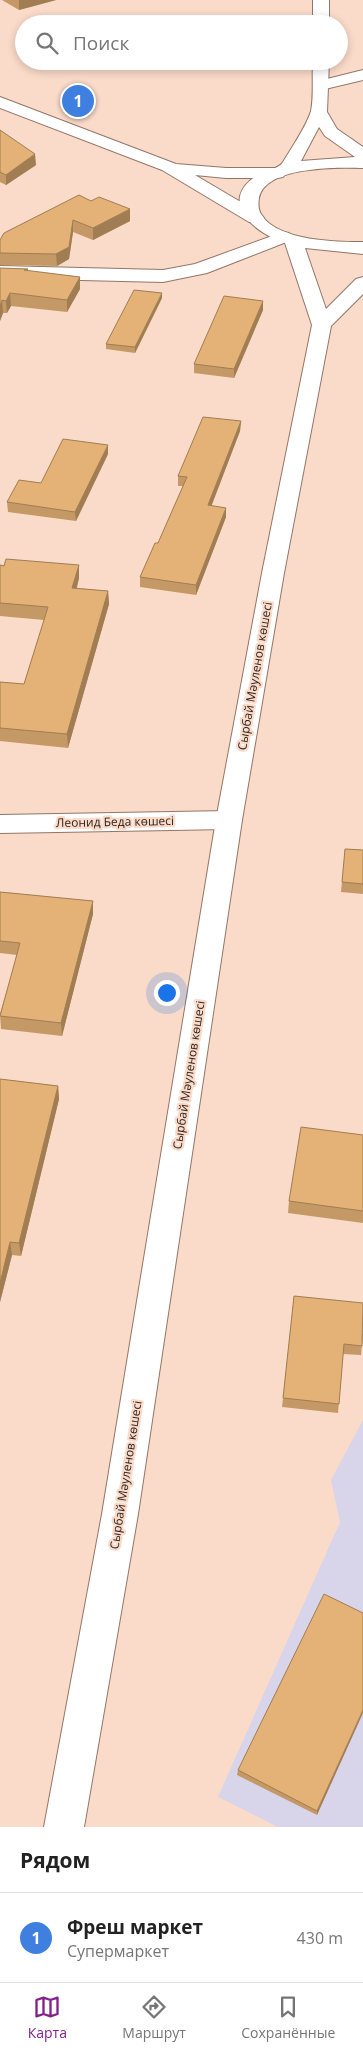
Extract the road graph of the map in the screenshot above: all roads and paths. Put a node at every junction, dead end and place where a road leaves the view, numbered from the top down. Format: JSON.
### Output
{"nodes":[{"id":1,"x":321,"y":0,"type":"edge"},
{"id":2,"x":321,"y":15,"type":"edge"},
{"id":3,"x":321,"y":70,"type":"edge"},
{"id":4,"x":363,"y":75,"type":"edge"},
{"id":5,"x":321,"y":85,"type":"junction"},
{"id":6,"x":0,"y":102,"type":"edge"},
{"id":7,"x":319,"y":112,"type":"junction"},
{"id":8,"x":363,"y":155,"type":"edge"},
{"id":9,"x":363,"y":163,"type":"edge"},
{"id":10,"x":168,"y":166,"type":"junction"},
{"id":11,"x":283,"y":170,"type":"junction"},
{"id":12,"x":255,"y":218,"type":"junction"},
{"id":13,"x":288,"y":238,"type":"junction"},
{"id":14,"x":363,"y":248,"type":"edge"},
{"id":15,"x":0,"y":272,"type":"edge"},
{"id":16,"x":363,"y":283,"type":"edge"},
{"id":17,"x":322,"y":325,"type":"junction"},
{"id":18,"x":229,"y":820,"type":"junction"},
{"id":19,"x":0,"y":824,"type":"edge"},
{"id":20,"x":64,"y":1827,"type":"edge"}],
"edges":[{"from":1,"to":2,"type":"main road"},
{"from":3,"to":5,"type":"main road"},
{"from":4,"to":5,"type":"main road"},
{"from":5,"to":7,"type":"main road"},
{"from":6,"to":10,"type":"main road"},
{"from":7,"to":8,"type":"main road"},
{"from":7,"to":11,"type":"main road"},
{"from":9,"to":11,"type":"main road"},
{"from":10,"to":11,"type":"main road"},
{"from":10,"to":12,"type":"main road"},
{"from":11,"to":12,"type":"main road"},
{"from":12,"to":13,"type":"main road"},
{"from":13,"to":14,"type":"main road"},
{"from":13,"to":15,"type":"main road"},
{"from":13,"to":17,"type":"main road"},
{"from":16,"to":17,"type":"main road"},
{"from":17,"to":18,"type":"main road","name":"Сырбай Мәуленов көшесі"},
{"from":18,"to":19,"type":"main road","name":"Леонид Беда көшесі"},
{"from":18,"to":20,"type":"main road","name":"Сырбай Мәуленов көшесі"}]}
